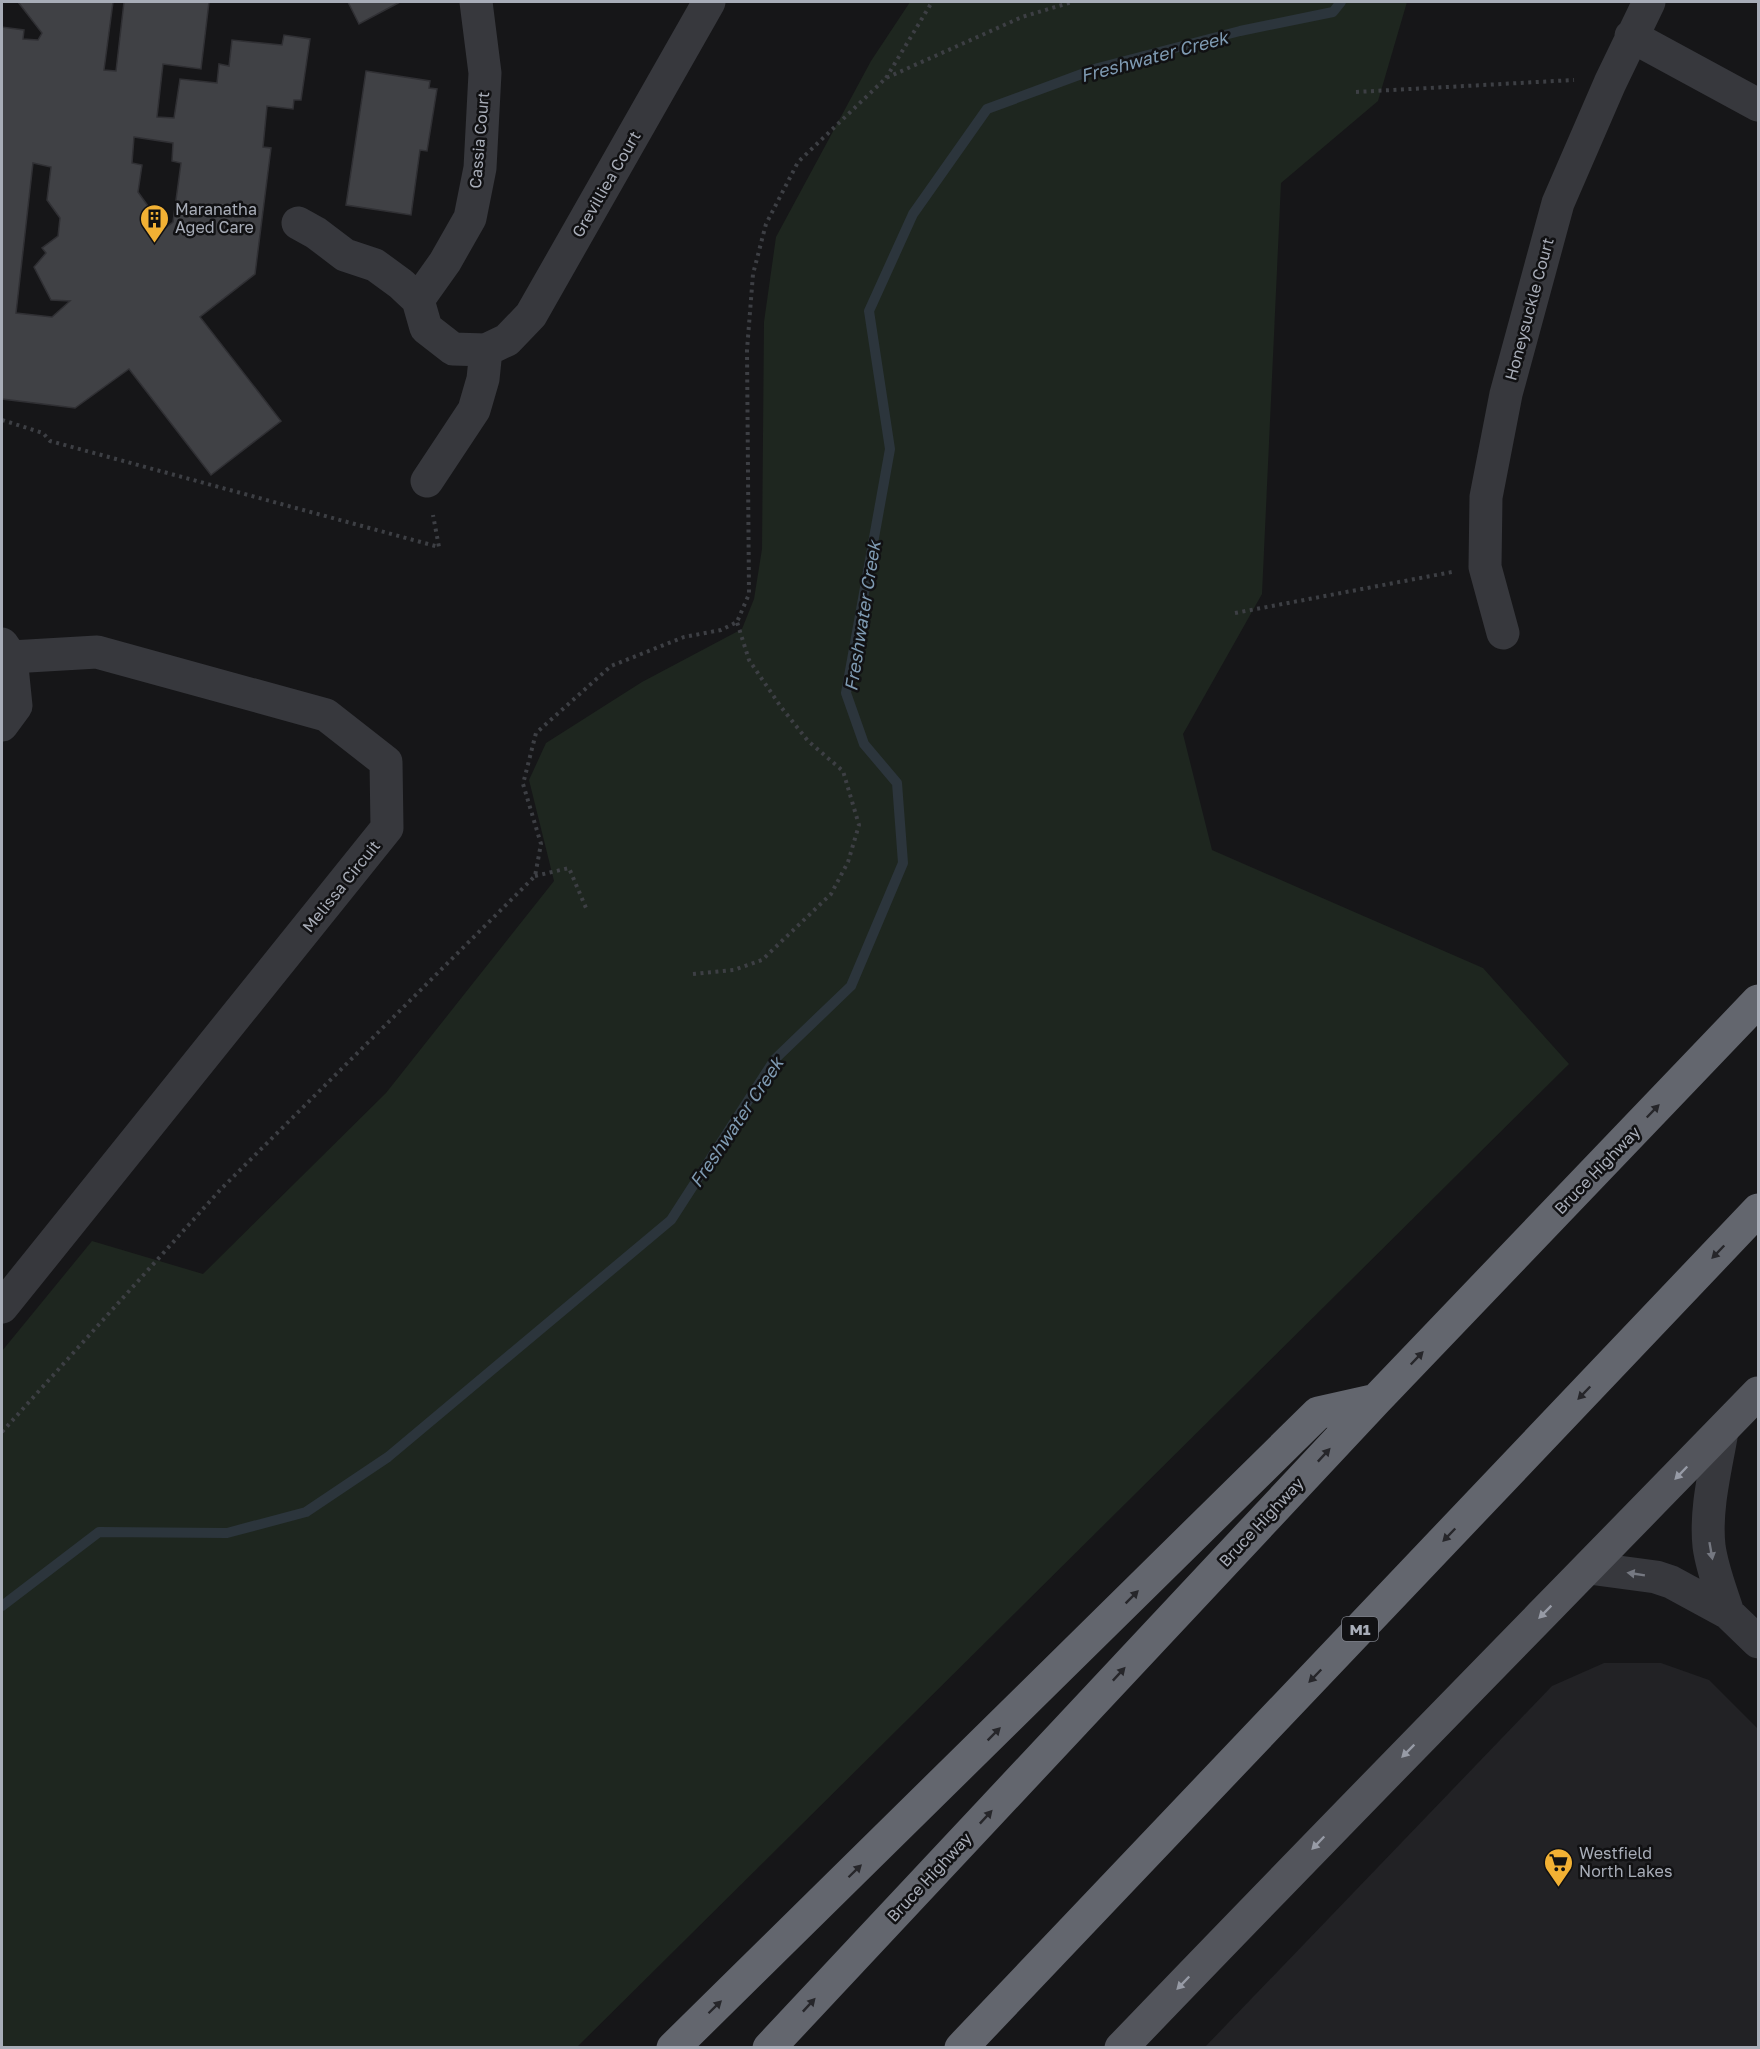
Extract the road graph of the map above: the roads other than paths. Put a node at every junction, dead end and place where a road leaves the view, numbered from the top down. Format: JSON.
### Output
{"nodes":[{"id":1,"x":476,"y":2,"type":"edge"},
{"id":2,"x":709,"y":2,"type":"edge"},
{"id":3,"x":1649,"y":2,"type":"edge"},
{"id":4,"x":1631,"y":36,"type":"junction"},
{"id":5,"x":1758,"y":105,"type":"edge"},
{"id":6,"x":298,"y":223,"type":"dead end"},
{"id":7,"x":418,"y":300,"type":"junction"},
{"id":8,"x":486,"y":350,"type":"junction"},
{"id":9,"x":427,"y":481,"type":"road end"},
{"id":10,"x":1503,"y":633,"type":"dead end"},
{"id":11,"x":6,"y":651,"type":"edge"},
{"id":12,"x":2,"y":725,"type":"edge"},
{"id":13,"x":1758,"y":1001,"type":"edge"},
{"id":14,"x":1758,"y":1210,"type":"edge"},
{"id":15,"x":2,"y":1307,"type":"edge"},
{"id":16,"x":1758,"y":1393,"type":"edge"},
{"id":17,"x":1376,"y":1400,"type":"junction"},
{"id":18,"x":1722,"y":1431,"type":"junction"},
{"id":19,"x":1589,"y":1568,"type":"junction"},
{"id":20,"x":1728,"y":1613,"type":"junction"},
{"id":21,"x":1758,"y":1642,"type":"edge"},
{"id":22,"x":673,"y":2048,"type":"edge"},
{"id":23,"x":769,"y":2048,"type":"edge"},
{"id":24,"x":961,"y":2048,"type":"edge"},
{"id":25,"x":1121,"y":2048,"type":"edge"}],
"edges":[{"from":1,"to":7,"type":"street","name":"Cassia Court"},
{"from":2,"to":8,"type":"street","name":"Grevilliea Court"},
{"from":3,"to":4,"type":"street","name":"Honeysuckle Court"},
{"from":4,"to":5,"type":"street"},
{"from":4,"to":10,"type":"street","name":"Honeysuckle Court"},
{"from":6,"to":7,"type":"street"},
{"from":7,"to":8,"type":"street"},
{"from":8,"to":9,"type":"street"},
{"from":11,"to":12,"type":"street"},
{"from":11,"to":15,"type":"street","name":"Melissa Circuit"},
{"from":17,"to":13,"type":"highway","name":"Bruce Highway","one_way":true},
{"from":14,"to":24,"type":"highway","number":"M1","one_way":true},
{"from":16,"to":18,"type":"main road"},
{"from":22,"to":17,"type":"highway","one_way":true},
{"from":23,"to":17,"type":"highway","name":"Bruce Highway","one_way":true},
{"from":18,"to":19,"type":"main road","one_way":true},
{"from":18,"to":20,"type":"street","one_way":true},
{"from":20,"to":19,"type":"street","one_way":true},
{"from":19,"to":25,"type":"main road","one_way":true},
{"from":20,"to":21,"type":"street"}]}
